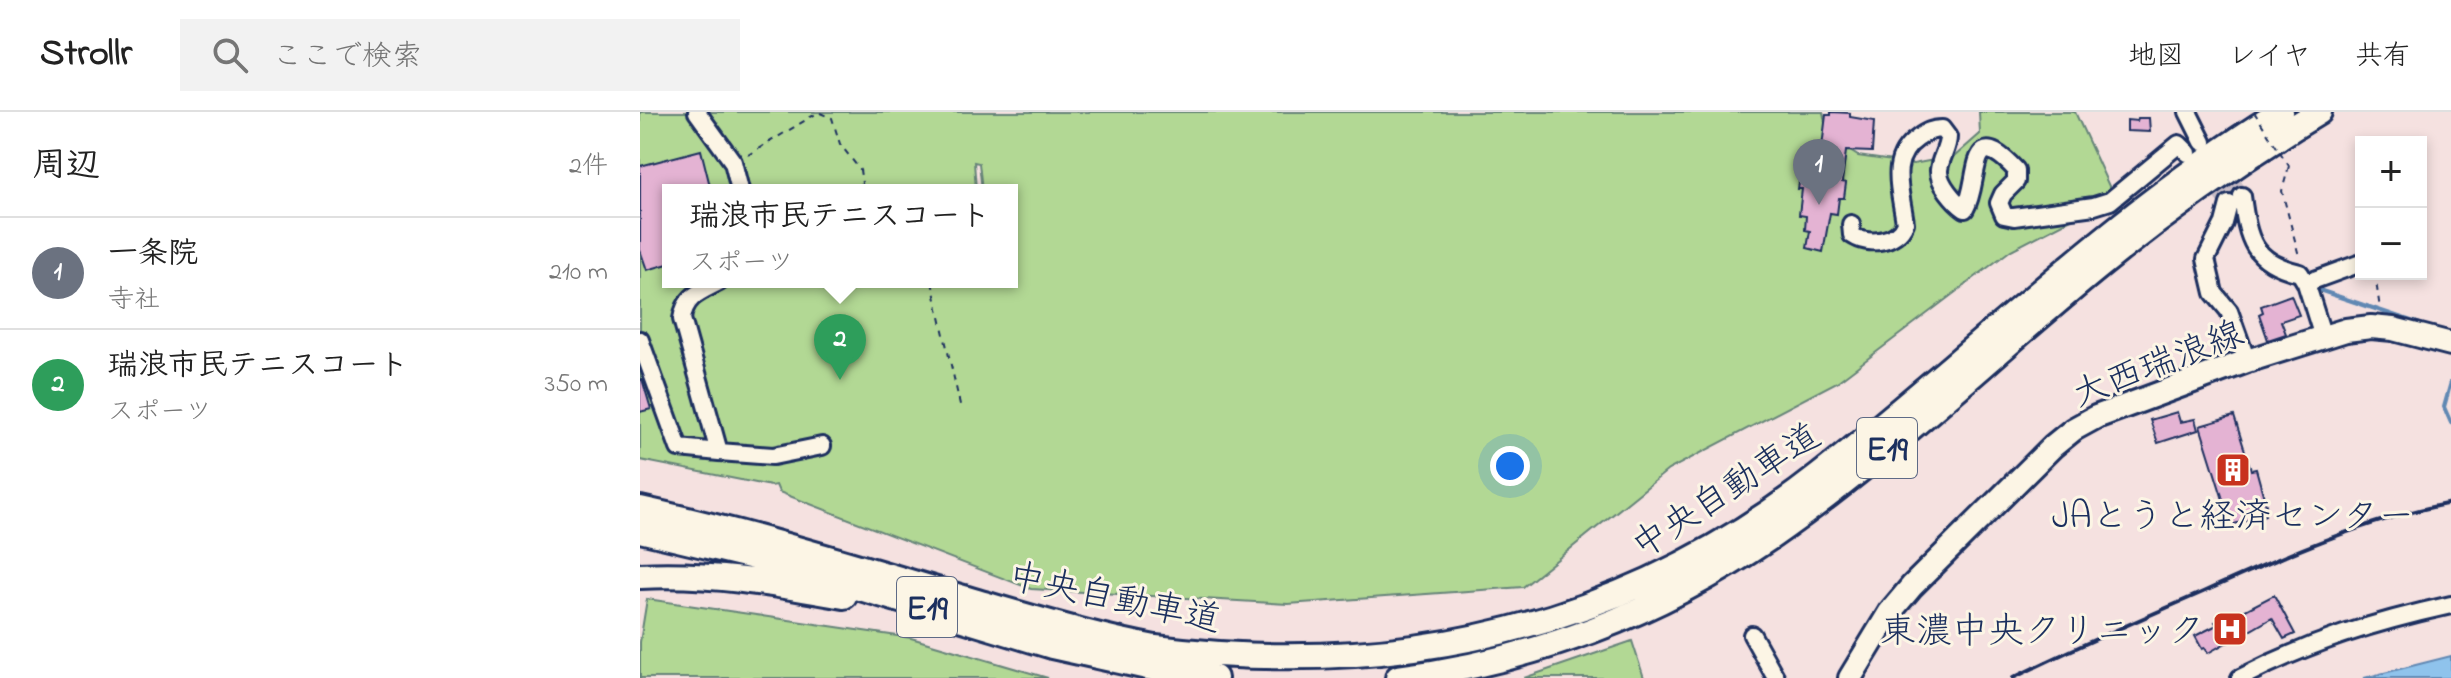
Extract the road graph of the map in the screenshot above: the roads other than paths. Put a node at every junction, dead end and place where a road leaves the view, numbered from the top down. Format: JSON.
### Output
{"nodes":[{"id":1,"x":697,"y":112,"type":"edge"},
{"id":2,"x":2188,"y":112,"type":"edge"},
{"id":3,"x":2281,"y":112,"type":"edge"},
{"id":4,"x":2319,"y":112,"type":"edge"},
{"id":5,"x":2203,"y":142,"type":"dead end"},
{"id":6,"x":2188,"y":153,"type":"dead end"},
{"id":7,"x":738,"y":184,"type":"edge"},
{"id":8,"x":1851,"y":224,"type":"dead end"},
{"id":9,"x":2355,"y":265,"type":"edge"},
{"id":10,"x":2303,"y":278,"type":"junction"},
{"id":11,"x":707,"y":288,"type":"edge"},
{"id":12,"x":2323,"y":337,"type":"junction"},
{"id":13,"x":640,"y":340,"type":"edge"},
{"id":14,"x":2451,"y":344,"type":"edge"},
{"id":15,"x":2247,"y":361,"type":"junction"},
{"id":16,"x":822,"y":446,"type":"dead end"},
{"id":17,"x":719,"y":452,"type":"junction"},
{"id":18,"x":640,"y":493,"type":"edge"},
{"id":19,"x":640,"y":509,"type":"edge"},
{"id":20,"x":640,"y":530,"type":"edge"},
{"id":21,"x":640,"y":576,"type":"edge"},
{"id":22,"x":946,"y":593,"type":"junction"},
{"id":23,"x":2451,"y":605,"type":"edge"},
{"id":24,"x":1752,"y":635,"type":"dead end"},
{"id":25,"x":1052,"y":646,"type":"junction"},
{"id":26,"x":1215,"y":678,"type":"edge"},
{"id":27,"x":1398,"y":678,"type":"edge"},
{"id":28,"x":1776,"y":678,"type":"edge"},
{"id":29,"x":1850,"y":678,"type":"edge"},
{"id":30,"x":2240,"y":678,"type":"edge"}],
"edges":[{"from":1,"to":7,"type":"street"},
{"from":2,"to":5,"type":"street"},
{"from":3,"to":22,"type":"highway","name":"中央自動車道","number":"E19"},
{"from":4,"to":27,"type":"highway","name":"中央自動車道","number":"E19"},
{"from":6,"to":8,"type":"street"},
{"from":9,"to":10,"type":"street"},
{"from":10,"to":12,"type":"street"},
{"from":10,"to":15,"type":"street"},
{"from":11,"to":17,"type":"street"},
{"from":12,"to":14,"type":"main road","name":"大西瑞浪線"},
{"from":12,"to":15,"type":"main road","name":"大西瑞浪線"},
{"from":13,"to":17,"type":"street"},
{"from":15,"to":29,"type":"main road","name":"大西瑞浪線"},
{"from":16,"to":17,"type":"street"},
{"from":18,"to":22,"type":"highway"},
{"from":19,"to":22,"type":"highway","name":"中央自動車道","number":"E19"},
{"from":20,"to":25,"type":"highway","name":"中央自動車道","number":"E19"},
{"from":21,"to":25,"type":"highway"},
{"from":23,"to":30,"type":"street"},
{"from":24,"to":28,"type":"street"},
{"from":25,"to":26,"type":"highway","name":"中央自動車道","number":"E19"}]}
